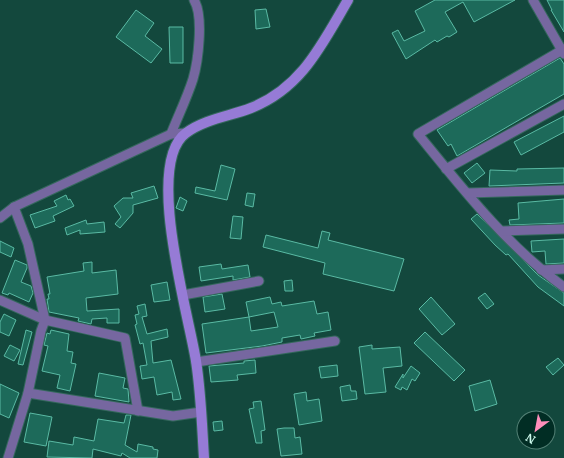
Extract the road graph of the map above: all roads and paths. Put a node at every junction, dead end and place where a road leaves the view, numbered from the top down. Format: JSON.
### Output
{"nodes":[{"id":1,"x":194,"y":0,"type":"edge"},
{"id":2,"x":348,"y":0,"type":"edge"},
{"id":3,"x":533,"y":0,"type":"edge"},
{"id":4,"x":563,"y":51,"type":"edge"},
{"id":5,"x":564,"y":104,"type":"edge"},
{"id":6,"x":186,"y":133,"type":"junction"},
{"id":7,"x":171,"y":134,"type":"junction"},
{"id":8,"x":446,"y":169,"type":"junction"},
{"id":9,"x":564,"y":190,"type":"edge"},
{"id":10,"x":467,"y":193,"type":"junction"},
{"id":11,"x":14,"y":207,"type":"junction"},
{"id":12,"x":0,"y":218,"type":"edge"},
{"id":13,"x":564,"y":229,"type":"edge"},
{"id":14,"x":503,"y":231,"type":"junction"},
{"id":15,"x":541,"y":270,"type":"junction"},
{"id":16,"x":564,"y":270,"type":"edge"},
{"id":17,"x":259,"y":281,"type":"dead end"},
{"id":18,"x":564,"y":287,"type":"edge"},
{"id":19,"x":182,"y":295,"type":"junction"},
{"id":20,"x":0,"y":300,"type":"edge"},
{"id":21,"x":45,"y":320,"type":"junction"},
{"id":22,"x":335,"y":341,"type":"dead end"},
{"id":23,"x":196,"y":362,"type":"junction"},
{"id":24,"x":28,"y":393,"type":"junction"},
{"id":25,"x":138,"y":411,"type":"junction"},
{"id":26,"x":201,"y":412,"type":"junction"},
{"id":27,"x":0,"y":454,"type":"edge"},
{"id":28,"x":8,"y":458,"type":"edge"},
{"id":29,"x":204,"y":458,"type":"edge"}],
"edges":[{"from":1,"to":7,"type":"street"},
{"from":2,"to":6,"type":"street"},
{"from":3,"to":4,"type":"street"},
{"from":4,"to":8,"type":"street"},
{"from":5,"to":8,"type":"street"},
{"from":6,"to":7,"type":"street"},
{"from":6,"to":19,"type":"street"},
{"from":7,"to":11,"type":"street"},
{"from":8,"to":10,"type":"street"},
{"from":9,"to":10,"type":"street"},
{"from":10,"to":14,"type":"street"},
{"from":11,"to":12,"type":"street"},
{"from":11,"to":21,"type":"street"},
{"from":13,"to":14,"type":"street"},
{"from":14,"to":15,"type":"street"},
{"from":15,"to":16,"type":"street"},
{"from":15,"to":18,"type":"street"},
{"from":17,"to":19,"type":"street"},
{"from":19,"to":23,"type":"street"},
{"from":20,"to":21,"type":"street"},
{"from":21,"to":24,"type":"street"},
{"from":21,"to":25,"type":"street"},
{"from":22,"to":23,"type":"street"},
{"from":23,"to":26,"type":"street"},
{"from":24,"to":25,"type":"street"},
{"from":24,"to":28,"type":"street"},
{"from":25,"to":26,"type":"street"},
{"from":26,"to":29,"type":"street"},
{"from":27,"to":28,"type":"street"}]}
